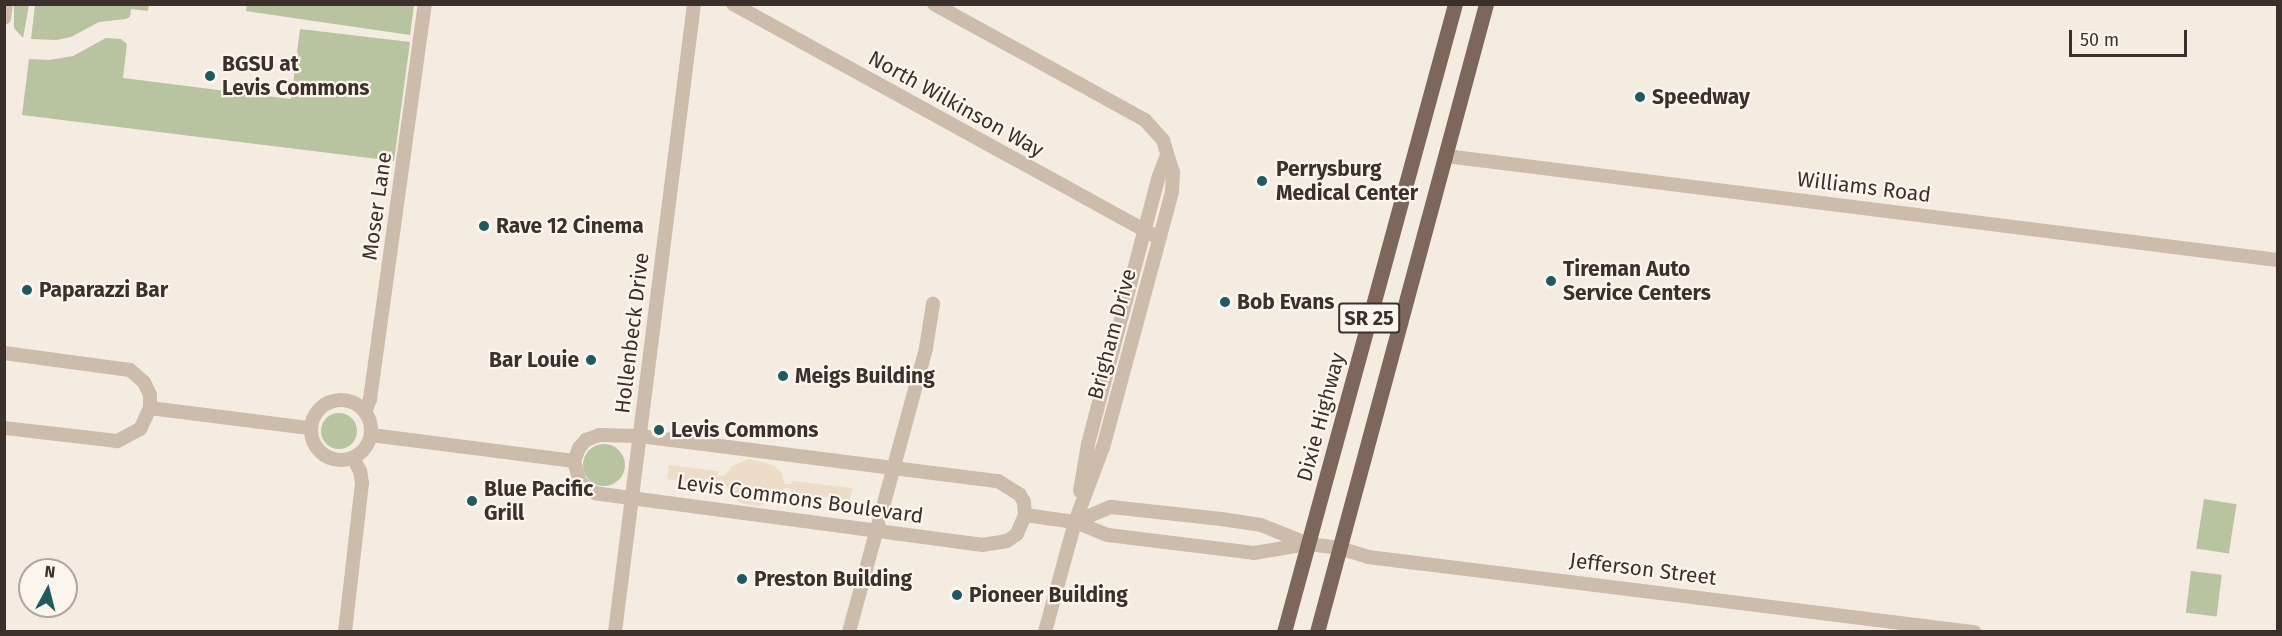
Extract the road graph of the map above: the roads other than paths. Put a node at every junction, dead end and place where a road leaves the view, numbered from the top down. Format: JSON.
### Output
{"nodes":[{"id":1,"x":6,"y":4,"type":"edge"},
{"id":2,"x":424,"y":4,"type":"edge"},
{"id":3,"x":694,"y":4,"type":"edge"},
{"id":4,"x":733,"y":4,"type":"edge"},
{"id":5,"x":934,"y":4,"type":"edge"},
{"id":6,"x":1455,"y":4,"type":"edge"},
{"id":7,"x":1486,"y":4,"type":"edge"},
{"id":8,"x":4,"y":18,"type":"edge"},
{"id":9,"x":1167,"y":155,"type":"junction"},
{"id":10,"x":1446,"y":156,"type":"junction"},
{"id":11,"x":1144,"y":230,"type":"junction"},
{"id":12,"x":1160,"y":238,"type":"junction"},
{"id":13,"x":2277,"y":260,"type":"edge"},
{"id":14,"x":933,"y":304,"type":"dead end"},
{"id":15,"x":4,"y":353,"type":"edge"},
{"id":16,"x":150,"y":408,"type":"junction"},
{"id":17,"x":365,"y":412,"type":"junction"},
{"id":18,"x":4,"y":428,"type":"edge"},
{"id":19,"x":308,"y":428,"type":"junction"},
{"id":20,"x":371,"y":435,"type":"junction"},
{"id":21,"x":640,"y":436,"type":"junction"},
{"id":22,"x":353,"y":458,"type":"junction"},
{"id":23,"x":574,"y":462,"type":"junction"},
{"id":24,"x":893,"y":467,"type":"junction"},
{"id":25,"x":632,"y":498,"type":"junction"},
{"id":26,"x":1025,"y":515,"type":"junction"},
{"id":27,"x":1075,"y":522,"type":"junction"},
{"id":28,"x":876,"y":531,"type":"junction"},
{"id":29,"x":1308,"y":544,"type":"junction"},
{"id":30,"x":1339,"y":548,"type":"junction"},
{"id":31,"x":1920,"y":628,"type":"edge"},
{"id":32,"x":345,"y":632,"type":"edge"},
{"id":33,"x":615,"y":632,"type":"edge"},
{"id":34,"x":849,"y":632,"type":"edge"},
{"id":35,"x":1045,"y":632,"type":"edge"},
{"id":36,"x":1284,"y":632,"type":"edge"},
{"id":37,"x":1317,"y":632,"type":"edge"},
{"id":38,"x":1974,"y":632,"type":"edge"}],
"edges":[{"from":1,"to":8,"type":"street"},
{"from":2,"to":17,"type":"street","name":"Moser Lane"},
{"from":3,"to":21,"type":"street","name":"Hollenbeck Drive"},
{"from":4,"to":11,"type":"street","name":"North Wilkinson Way"},
{"from":5,"to":9,"type":"street","name":"Brigham Drive"},
{"from":6,"to":29,"type":"main road","name":"Dixie Highway","number":"SR 25"},
{"from":7,"to":10,"type":"main road","number":"SR 25"},
{"from":9,"to":11,"type":"street","name":"Brigham Drive"},
{"from":9,"to":12,"type":"street","name":"Brigham Drive"},
{"from":10,"to":13,"type":"street","name":"Williams Road"},
{"from":10,"to":30,"type":"main road","number":"SR 25"},
{"from":11,"to":12,"type":"street","name":"North Wilkinson Way"},
{"from":11,"to":27,"type":"street","name":"Brigham Drive"},
{"from":12,"to":27,"type":"street","name":"Brigham Drive"},
{"from":14,"to":24,"type":"street"},
{"from":15,"to":16,"type":"street"},
{"from":16,"to":18,"type":"street"},
{"from":16,"to":19,"type":"street"},
{"from":17,"to":19,"type":"street"},
{"from":17,"to":20,"type":"street"},
{"from":19,"to":22,"type":"street"},
{"from":20,"to":22,"type":"street"},
{"from":20,"to":23,"type":"street"},
{"from":21,"to":23,"type":"street","name":"Levis Commons Boulevard"},
{"from":21,"to":24,"type":"street","name":"Levis Commons Boulevard"},
{"from":21,"to":25,"type":"street","name":"Hollenbeck Drive"},
{"from":22,"to":32,"type":"street"},
{"from":23,"to":25,"type":"street","name":"Levis Commons Boulevard"},
{"from":24,"to":26,"type":"street","name":"Levis Commons Boulevard"},
{"from":24,"to":28,"type":"street"},
{"from":25,"to":28,"type":"street","name":"Levis Commons Boulevard"},
{"from":25,"to":33,"type":"street","name":"Hollenbeck Drive"},
{"from":26,"to":27,"type":"street"},
{"from":26,"to":28,"type":"street","name":"Levis Commons Boulevard"},
{"from":27,"to":29,"type":"street"},
{"from":27,"to":29,"type":"street"},
{"from":27,"to":35,"type":"street","name":"Brigham Drive"},
{"from":28,"to":34,"type":"street"},
{"from":29,"to":30,"type":"street","name":"Jefferson Street"},
{"from":29,"to":36,"type":"main road","name":"Dixie Highway","number":"SR 25"},
{"from":30,"to":31,"type":"street","name":"Jefferson Street"},
{"from":30,"to":37,"type":"main road","number":"SR 25"},
{"from":31,"to":38,"type":"street","name":"Jefferson Street"}]}
